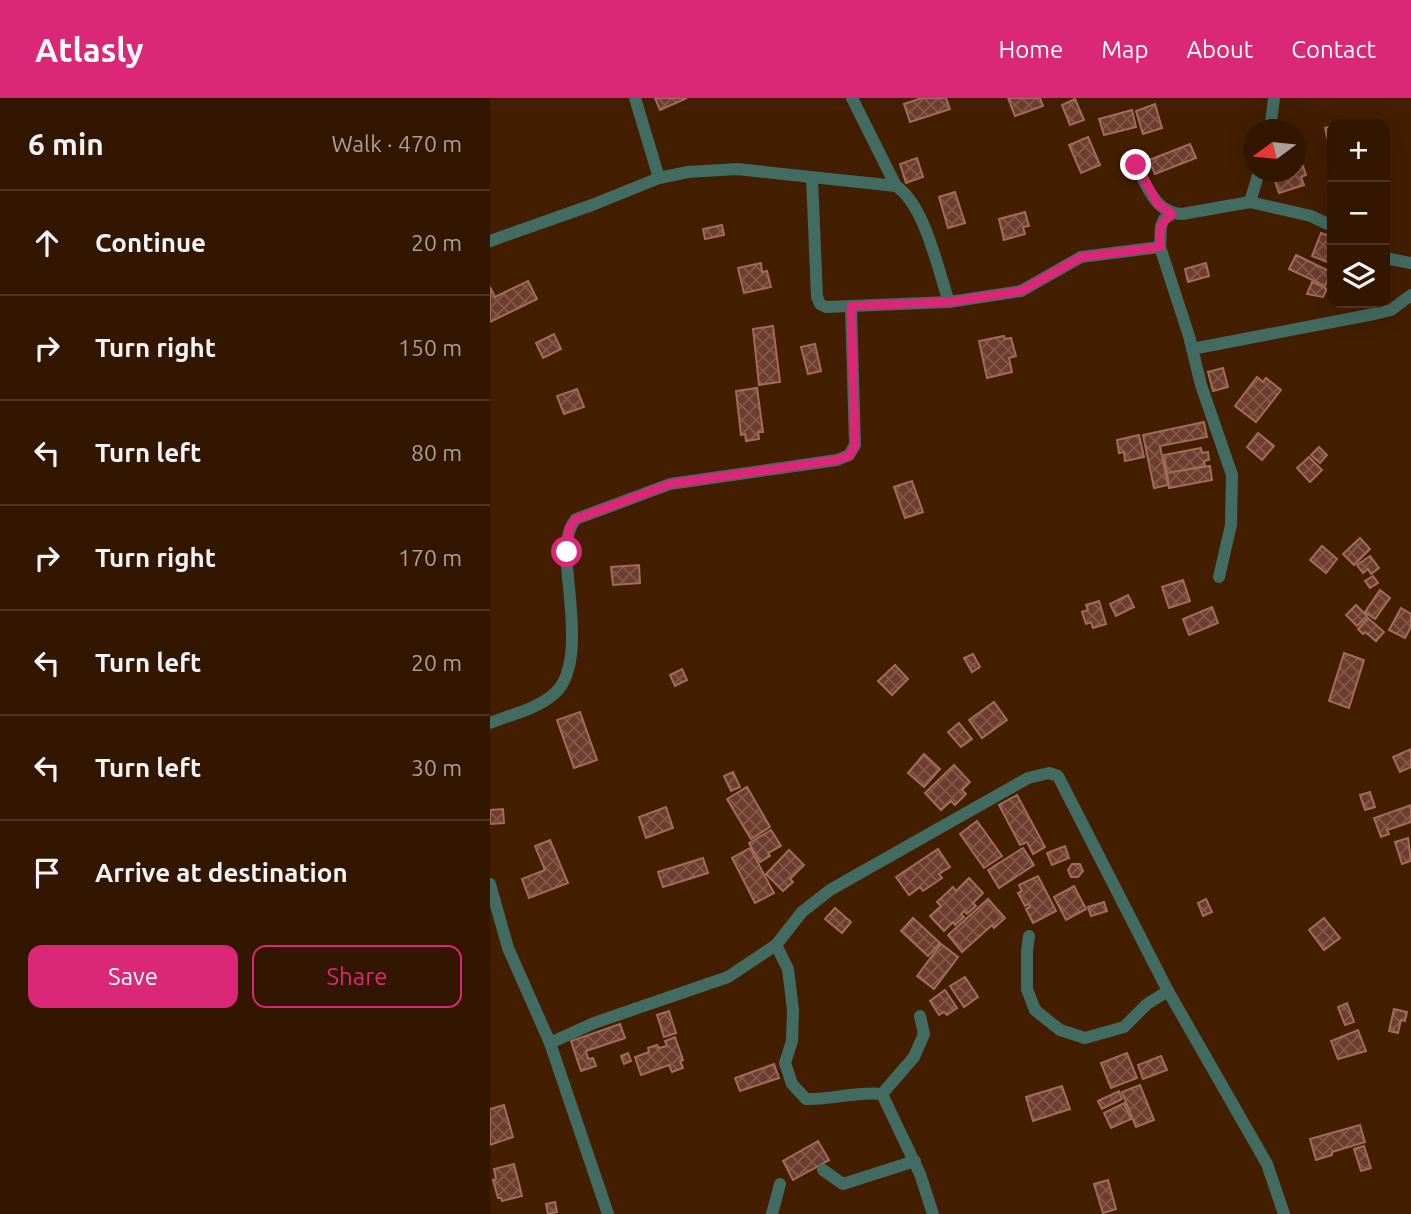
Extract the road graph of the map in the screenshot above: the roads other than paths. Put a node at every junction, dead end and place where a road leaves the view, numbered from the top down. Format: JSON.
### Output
{"nodes":[{"id":1,"x":635,"y":98,"type":"edge"},
{"id":2,"x":852,"y":98,"type":"edge"},
{"id":3,"x":1274,"y":98,"type":"edge"},
{"id":4,"x":1271,"y":119,"type":"edge"},
{"id":5,"x":1136,"y":165,"type":"dead end"},
{"id":6,"x":812,"y":177,"type":"junction"},
{"id":7,"x":659,"y":178,"type":"junction"},
{"id":8,"x":1256,"y":182,"type":"edge"},
{"id":9,"x":896,"y":186,"type":"junction"},
{"id":10,"x":1250,"y":202,"type":"junction"},
{"id":11,"x":1172,"y":214,"type":"junction"},
{"id":12,"x":1327,"y":224,"type":"edge"},
{"id":13,"x":490,"y":240,"type":"edge"},
{"id":14,"x":1160,"y":247,"type":"junction"},
{"id":15,"x":1390,"y":259,"type":"edge"},
{"id":16,"x":1411,"y":262,"type":"edge"},
{"id":17,"x":1411,"y":295,"type":"edge"},
{"id":18,"x":949,"y":302,"type":"junction"},
{"id":19,"x":851,"y":306,"type":"junction"},
{"id":20,"x":1192,"y":349,"type":"junction"},
{"id":21,"x":1219,"y":577,"type":"dead end"},
{"id":22,"x":490,"y":723,"type":"edge"},
{"id":23,"x":490,"y":884,"type":"edge"},
{"id":24,"x":1029,"y":936,"type":"dead end"},
{"id":25,"x":776,"y":945,"type":"junction"},
{"id":26,"x":1167,"y":990,"type":"junction"},
{"id":27,"x":920,"y":1016,"type":"dead end"},
{"id":28,"x":550,"y":1043,"type":"junction"},
{"id":29,"x":883,"y":1094,"type":"junction"},
{"id":30,"x":915,"y":1161,"type":"junction"},
{"id":31,"x":823,"y":1170,"type":"dead end"},
{"id":32,"x":780,"y":1184,"type":"dead end"},
{"id":33,"x":608,"y":1214,"type":"edge"},
{"id":34,"x":772,"y":1214,"type":"edge"},
{"id":35,"x":933,"y":1214,"type":"edge"},
{"id":36,"x":1284,"y":1214,"type":"edge"}],
"edges":[{"from":1,"to":7,"type":"street"},
{"from":2,"to":9,"type":"street"},
{"from":3,"to":4,"type":"street"},
{"from":5,"to":11,"type":"street"},
{"from":6,"to":7,"type":"street"},
{"from":6,"to":9,"type":"street"},
{"from":6,"to":19,"type":"street"},
{"from":7,"to":13,"type":"street"},
{"from":8,"to":10,"type":"street"},
{"from":9,"to":18,"type":"street"},
{"from":10,"to":11,"type":"street"},
{"from":10,"to":12,"type":"street"},
{"from":11,"to":14,"type":"street"},
{"from":14,"to":18,"type":"street"},
{"from":14,"to":20,"type":"street"},
{"from":15,"to":16,"type":"street"},
{"from":17,"to":20,"type":"street"},
{"from":18,"to":19,"type":"street"},
{"from":19,"to":22,"type":"street"},
{"from":20,"to":21,"type":"street"},
{"from":23,"to":28,"type":"street"},
{"from":24,"to":26,"type":"street"},
{"from":25,"to":26,"type":"street"},
{"from":25,"to":28,"type":"street"},
{"from":25,"to":29,"type":"street"},
{"from":26,"to":36,"type":"street"},
{"from":27,"to":29,"type":"street"},
{"from":28,"to":33,"type":"street"},
{"from":29,"to":30,"type":"street"},
{"from":30,"to":31,"type":"street"},
{"from":30,"to":35,"type":"street"},
{"from":32,"to":34,"type":"street"}]}
